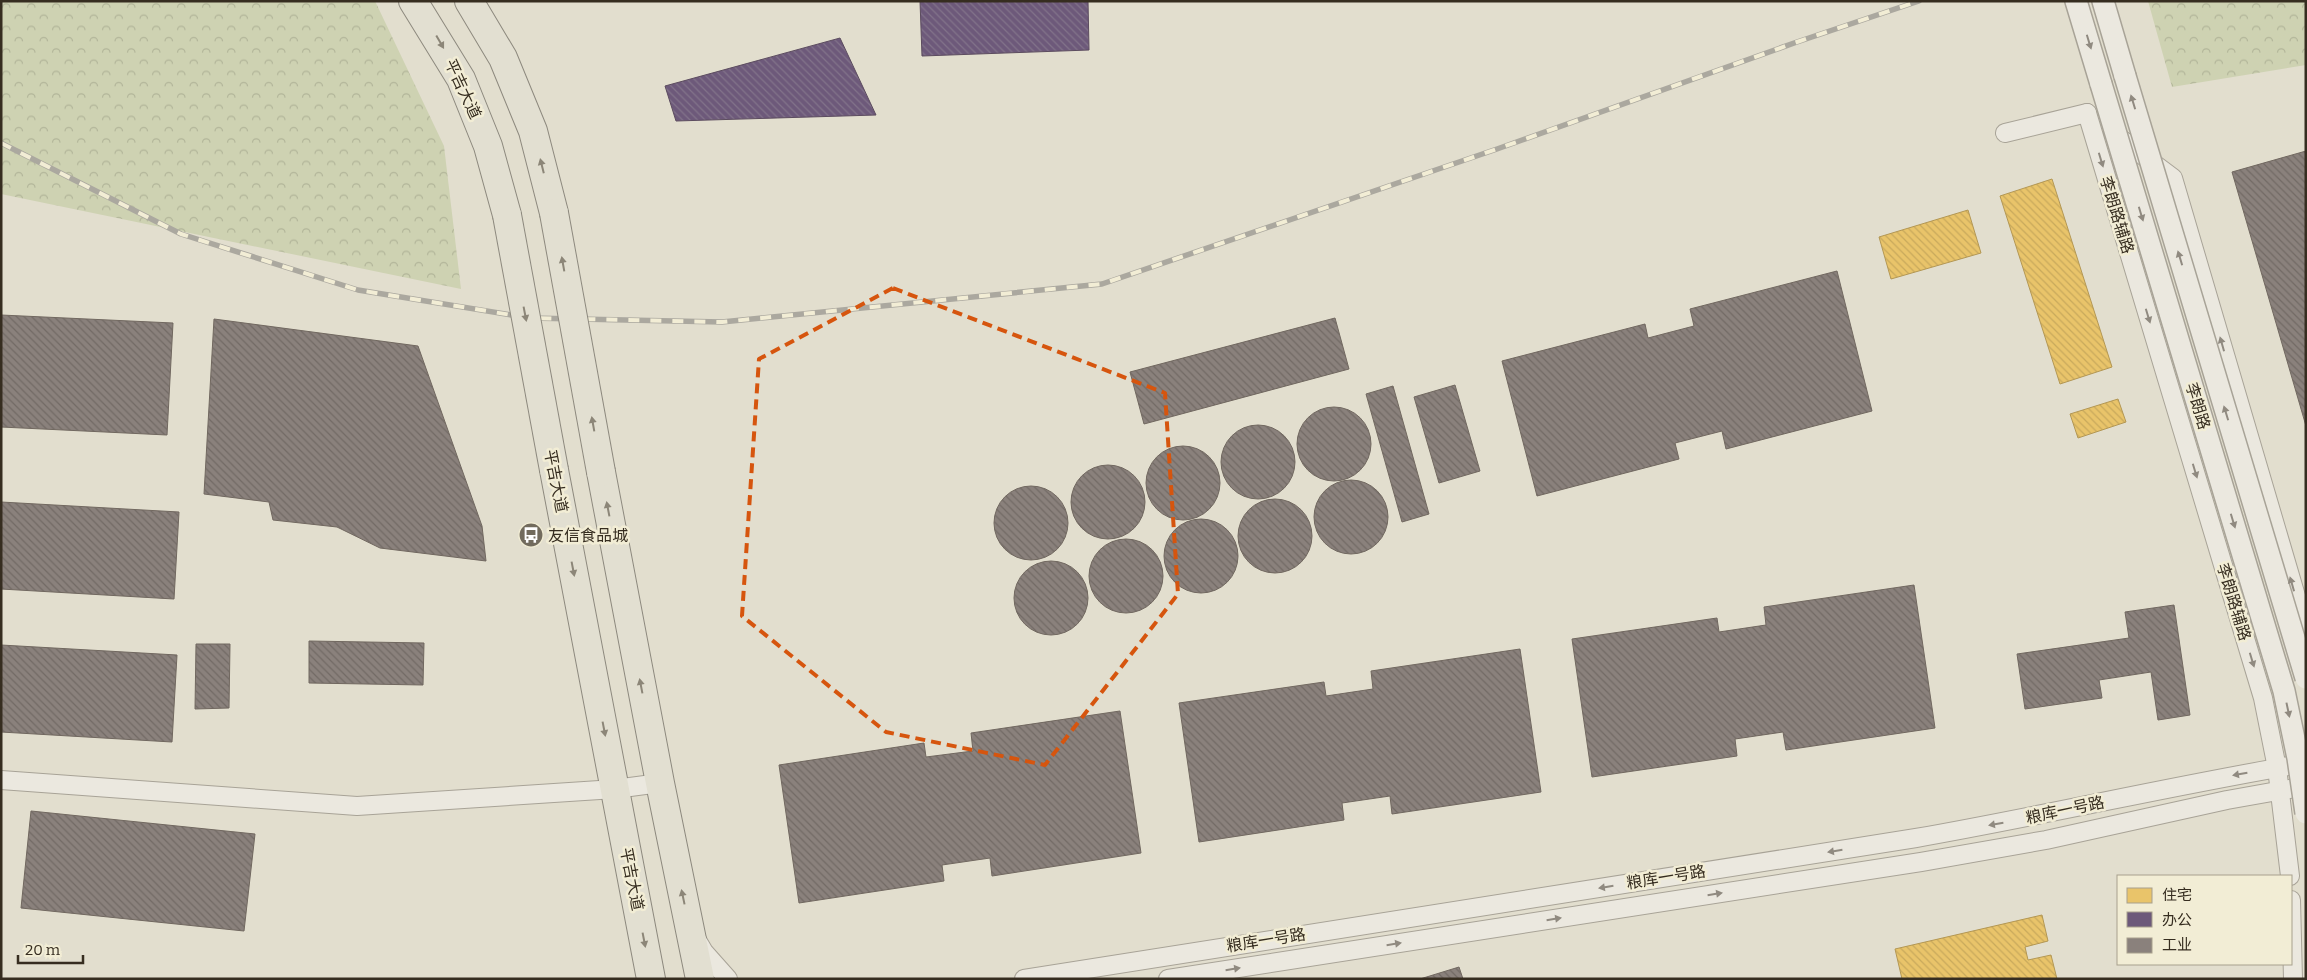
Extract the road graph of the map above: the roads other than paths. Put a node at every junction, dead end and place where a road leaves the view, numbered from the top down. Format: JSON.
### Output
{"nodes":[{"id":1,"x":413,"y":1,"type":"edge"},
{"id":2,"x":469,"y":1,"type":"edge"},
{"id":3,"x":2076,"y":1,"type":"edge"},
{"id":4,"x":2103,"y":1,"type":"edge"},
{"id":5,"x":2086,"y":113,"type":"junction"},
{"id":6,"x":2005,"y":133,"type":"dead end"},
{"id":7,"x":2306,"y":630,"type":"edge"},
{"id":8,"x":2306,"y":678,"type":"edge"},
{"id":9,"x":2306,"y":763,"type":"edge"},
{"id":10,"x":2277,"y":768,"type":"junction"},
{"id":11,"x":1,"y":780,"type":"edge"},
{"id":12,"x":660,"y":783,"type":"junction"},
{"id":13,"x":2306,"y":786,"type":"edge"},
{"id":14,"x":615,"y":789,"type":"junction"},
{"id":15,"x":2280,"y":790,"type":"junction"},
{"id":16,"x":2306,"y":813,"type":"edge"},
{"id":17,"x":2290,"y":875,"type":"edge"},
{"id":18,"x":689,"y":924,"type":"junction"},
{"id":19,"x":2292,"y":940,"type":"edge"},
{"id":20,"x":651,"y":979,"type":"edge"},
{"id":21,"x":700,"y":979,"type":"edge"},
{"id":22,"x":728,"y":979,"type":"edge"},
{"id":23,"x":1024,"y":979,"type":"edge"},
{"id":24,"x":1168,"y":979,"type":"edge"},
{"id":25,"x":2293,"y":979,"type":"edge"}],
"edges":[{"from":1,"to":14,"type":"main road","name":"平吉大道","one_way":true,"bridge":true},
{"from":12,"to":2,"type":"main road","one_way":true,"bridge":true},
{"from":3,"to":16,"type":"street","name":"李朗路","one_way":true,"bridge":true},
{"from":8,"to":4,"type":"street","name":"李朗路","one_way":true,"bridge":true},
{"from":5,"to":6,"type":"street"},
{"from":7,"to":5,"type":"street","one_way":true},
{"from":5,"to":10,"type":"street","name":"李朗路辅路","one_way":true},
{"from":9,"to":10,"type":"street","name":"粮库一号路"},
{"from":10,"to":15,"type":"street","name":"李朗路辅路"},
{"from":10,"to":23,"type":"street","name":"粮库一号路","one_way":true},
{"from":11,"to":14,"type":"street"},
{"from":12,"to":14,"type":"street"},
{"from":18,"to":12,"type":"main road","one_way":true},
{"from":13,"to":15,"type":"street","name":"粮库一号路"},
{"from":14,"to":20,"type":"main road","name":"平吉大道","one_way":true},
{"from":15,"to":17,"type":"street","name":"李朗路辅路"},
{"from":24,"to":15,"type":"street","name":"粮库一号路","one_way":true},
{"from":18,"to":21,"type":"main road"},
{"from":18,"to":22,"type":"street"},
{"from":19,"to":25,"type":"street"}]}
